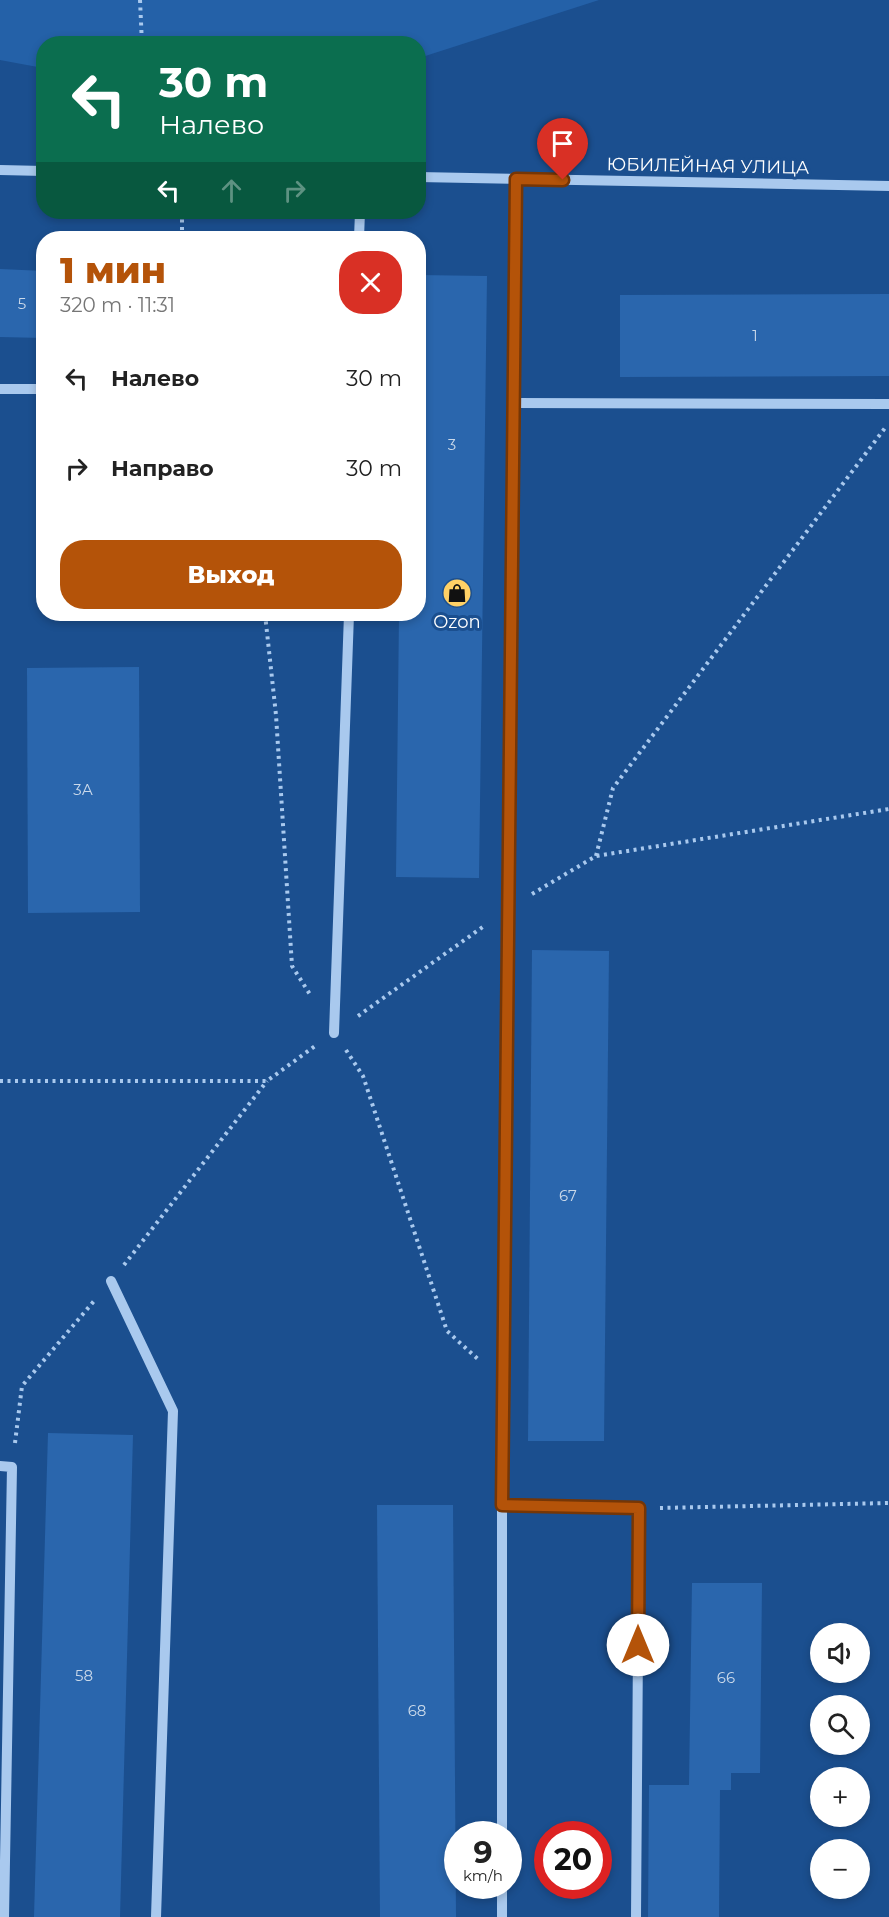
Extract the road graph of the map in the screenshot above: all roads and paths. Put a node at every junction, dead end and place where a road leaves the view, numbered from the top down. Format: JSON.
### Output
{"nodes":[{"id":1,"x":140,"y":0,"type":"edge"},
{"id":2,"x":142,"y":36,"type":"edge"},
{"id":3,"x":0,"y":171,"type":"edge"},
{"id":4,"x":36,"y":171,"type":"edge"},
{"id":5,"x":426,"y":177,"type":"edge"},
{"id":6,"x":516,"y":179,"type":"junction"},
{"id":7,"x":889,"y":186,"type":"edge"},
{"id":8,"x":0,"y":389,"type":"edge"},
{"id":9,"x":36,"y":389,"type":"edge"},
{"id":10,"x":514,"y":403,"type":"junction"},
{"id":11,"x":889,"y":404,"type":"edge"},
{"id":12,"x":889,"y":423,"type":"edge"},
{"id":13,"x":349,"y":621,"type":"edge"},
{"id":14,"x":889,"y":808,"type":"edge"},
{"id":15,"x":596,"y":856,"type":"junction"},
{"id":16,"x":509,"y":908,"type":"junction"},
{"id":17,"x":334,"y":1033,"type":"junction"},
{"id":18,"x":0,"y":1081,"type":"edge"},
{"id":19,"x":111,"y":1281,"type":"dead end"},
{"id":20,"x":0,"y":1466,"type":"edge"},
{"id":21,"x":889,"y":1503,"type":"edge"},
{"id":22,"x":502,"y":1505,"type":"junction"},
{"id":23,"x":639,"y":1508,"type":"junction"},
{"id":24,"x":502,"y":1821,"type":"edge"},
{"id":25,"x":502,"y":1899,"type":"edge"},
{"id":26,"x":4,"y":1917,"type":"edge"},
{"id":27,"x":156,"y":1917,"type":"edge"},
{"id":28,"x":502,"y":1917,"type":"edge"},
{"id":29,"x":636,"y":1917,"type":"edge"}],
"edges":[{"from":1,"to":2,"type":"path"},
{"from":3,"to":4,"type":"street"},
{"from":5,"to":6,"type":"street","name":"ЮБИЛЕЙНАЯ УЛИЦА"},
{"from":6,"to":7,"type":"street","name":"ЮБИЛЕЙНАЯ УЛИЦА"},
{"from":6,"to":10,"type":"street"},
{"from":8,"to":9,"type":"street"},
{"from":10,"to":11,"type":"street"},
{"from":10,"to":16,"type":"street"},
{"from":12,"to":15,"type":"path"},
{"from":13,"to":17,"type":"street"},
{"from":14,"to":15,"type":"path"},
{"from":15,"to":16,"type":"path"},
{"from":16,"to":17,"type":"path"},
{"from":16,"to":22,"type":"street"},
{"from":17,"to":18,"type":"path"},
{"from":19,"to":27,"type":"street"},
{"from":20,"to":26,"type":"street"},
{"from":21,"to":23,"type":"path"},
{"from":22,"to":23,"type":"street"},
{"from":22,"to":24,"type":"street"},
{"from":23,"to":29,"type":"street"},
{"from":25,"to":28,"type":"street"}]}
